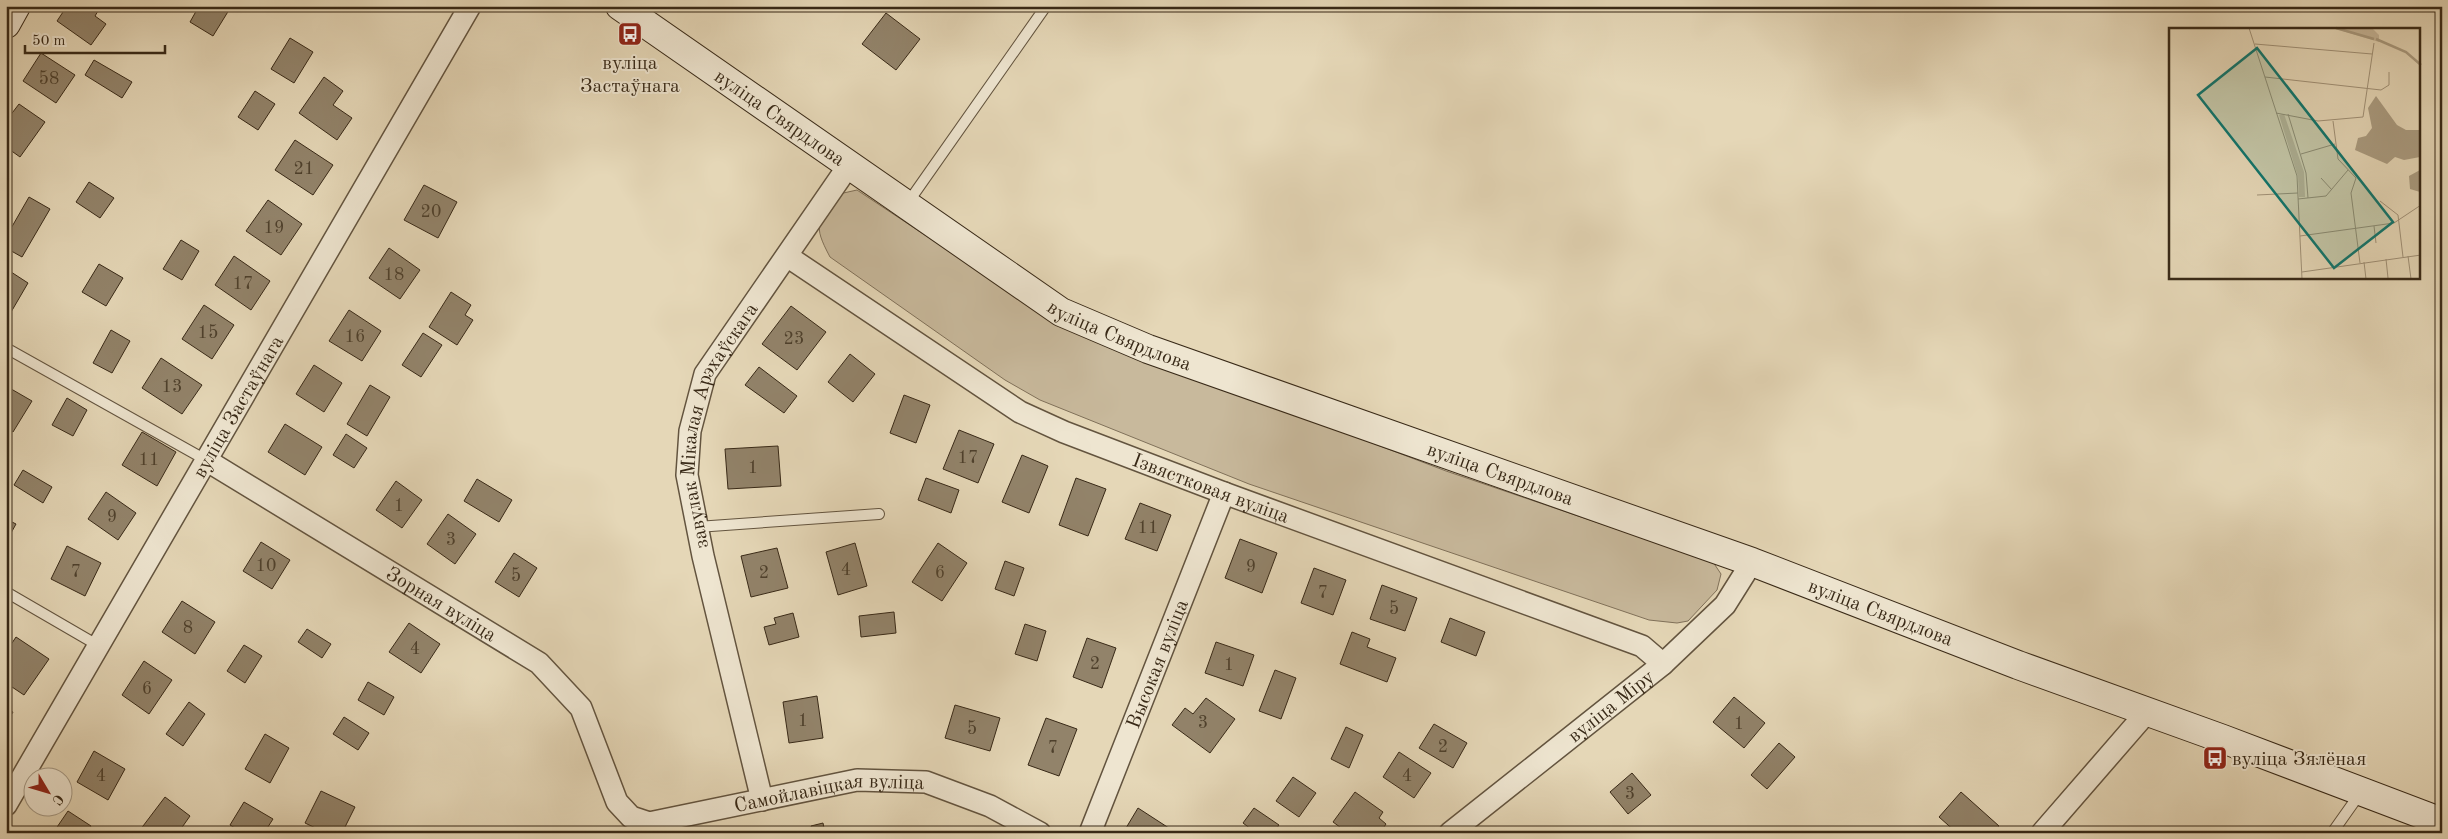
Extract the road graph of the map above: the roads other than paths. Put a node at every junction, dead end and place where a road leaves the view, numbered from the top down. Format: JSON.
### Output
{"nodes":[{"id":1,"x":16,"y":6,"type":"edge"},
{"id":2,"x":470,"y":6,"type":"edge"},
{"id":3,"x":620,"y":6,"type":"edge"},
{"id":4,"x":1046,"y":6,"type":"edge"},
{"id":5,"x":6,"y":24,"type":"edge"},
{"id":6,"x":849,"y":165,"type":"junction"},
{"id":7,"x":907,"y":205,"type":"junction"},
{"id":8,"x":787,"y":256,"type":"junction"},
{"id":9,"x":6,"y":348,"type":"edge"},
{"id":10,"x":206,"y":460,"type":"junction"},
{"id":11,"x":1224,"y":493,"type":"junction"},
{"id":12,"x":880,"y":514,"type":"dead end"},
{"id":13,"x":697,"y":527,"type":"junction"},
{"id":14,"x":1752,"y":562,"type":"junction"},
{"id":15,"x":6,"y":592,"type":"edge"},
{"id":16,"x":99,"y":646,"type":"junction"},
{"id":17,"x":1664,"y":664,"type":"junction"},
{"id":18,"x":2147,"y":712,"type":"junction"},
{"id":19,"x":2362,"y":791,"type":"junction"},
{"id":20,"x":762,"y":800,"type":"junction"},
{"id":21,"x":616,"y":802,"type":"joint"},
{"id":22,"x":6,"y":805,"type":"edge"},
{"id":23,"x":2442,"y":822,"type":"edge"},
{"id":24,"x":1040,"y":833,"type":"edge"},
{"id":25,"x":1090,"y":833,"type":"edge"},
{"id":26,"x":1450,"y":833,"type":"edge"},
{"id":27,"x":2042,"y":833,"type":"edge"},
{"id":28,"x":2332,"y":833,"type":"edge"}],
"edges":[{"from":1,"to":5,"type":"street"},
{"from":2,"to":10,"type":"street","name":"вуліца Застаўнага"},
{"from":3,"to":6,"type":"street","name":"вуліца Свярдлова"},
{"from":4,"to":7,"type":"lane"},
{"from":6,"to":7,"type":"street","name":"вуліца Свярдлова"},
{"from":6,"to":8,"type":"street","name":"завулак Мікалая Арэхаўскага"},
{"from":7,"to":14,"type":"street","name":"вуліца Свярдлова"},
{"from":8,"to":11,"type":"street","name":"Ізвястковая вуліца"},
{"from":8,"to":13,"type":"street","name":"завулак Мікалая Арэхаўскага"},
{"from":9,"to":10,"type":"lane"},
{"from":10,"to":16,"type":"street","name":"вуліца Застаўнага"},
{"from":10,"to":21,"type":"street","name":"Зорная вуліца"},
{"from":11,"to":17,"type":"street","name":"Ізвястковая вуліца"},
{"from":11,"to":25,"type":"street","name":"Высокая вуліца"},
{"from":12,"to":13,"type":"lane"},
{"from":13,"to":20,"type":"street","name":"завулак Мікалая Арэхаўскага"},
{"from":14,"to":17,"type":"street","name":"вуліца Міру"},
{"from":14,"to":18,"type":"street","name":"вуліца Свярдлова"},
{"from":15,"to":16,"type":"lane"},
{"from":16,"to":22,"type":"street","name":"вуліца Застаўнага"},
{"from":17,"to":26,"type":"street","name":"вуліца Міру"},
{"from":18,"to":19,"type":"street","name":"вуліца Свярдлова"},
{"from":18,"to":27,"type":"street"},
{"from":19,"to":23,"type":"street","name":"вуліца Свярдлова"},
{"from":19,"to":28,"type":"lane"},
{"from":20,"to":21,"type":"street","name":"Самойлавіцкая вуліца"},
{"from":20,"to":24,"type":"street","name":"Самойлавіцкая вуліца"}]}
